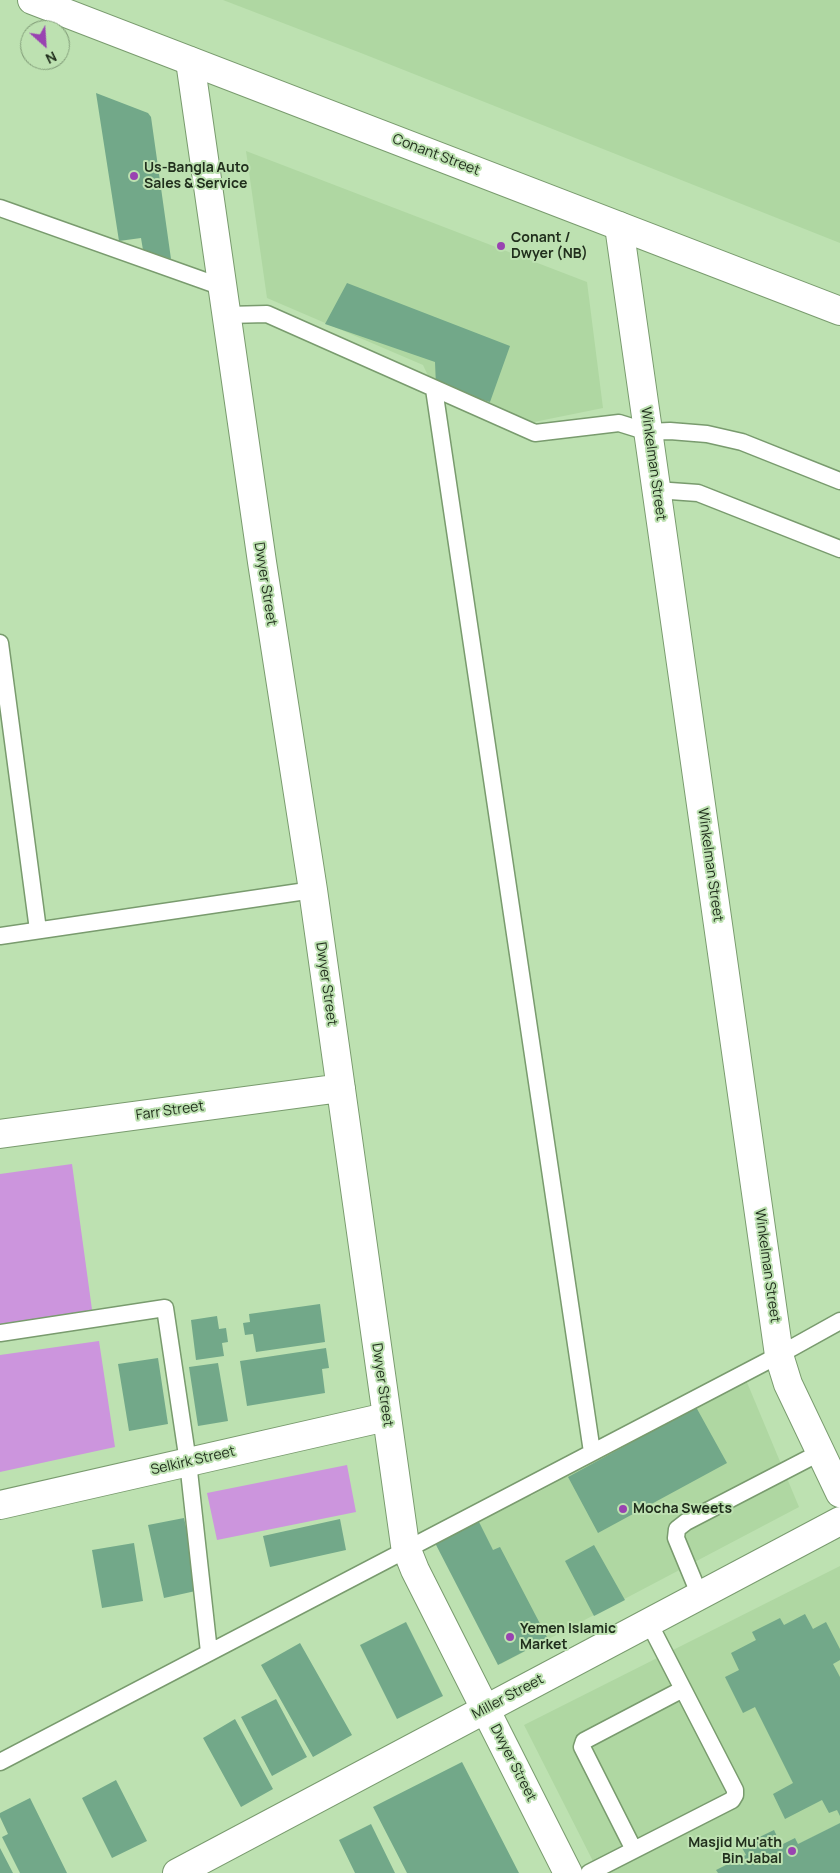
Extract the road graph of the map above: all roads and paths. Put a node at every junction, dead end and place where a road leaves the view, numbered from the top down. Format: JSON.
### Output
{"nodes":[{"id":1,"x":32,"y":0,"type":"edge"},
{"id":2,"x":190,"y":61,"type":"junction"},
{"id":3,"x":0,"y":208,"type":"edge"},
{"id":4,"x":619,"y":226,"type":"junction"},
{"id":5,"x":222,"y":287,"type":"junction"},
{"id":6,"x":840,"y":311,"type":"edge"},
{"id":7,"x":227,"y":315,"type":"junction"},
{"id":8,"x":434,"y":389,"type":"junction"},
{"id":9,"x":648,"y":432,"type":"junction"},
{"id":10,"x":840,"y":481,"type":"edge"},
{"id":11,"x":656,"y":490,"type":"junction"},
{"id":12,"x":840,"y":549,"type":"edge"},
{"id":13,"x":0,"y":643,"type":"edge"},
{"id":14,"x":313,"y":890,"type":"junction"},
{"id":15,"x":38,"y":930,"type":"junction"},
{"id":16,"x":0,"y":936,"type":"edge"},
{"id":17,"x":340,"y":1088,"type":"junction"},
{"id":18,"x":0,"y":1134,"type":"edge"},
{"id":19,"x":840,"y":1321,"type":"edge"},
{"id":20,"x":0,"y":1333,"type":"edge"},
{"id":21,"x":780,"y":1355,"type":"junction"},
{"id":22,"x":386,"y":1417,"type":"junction"},
{"id":23,"x":592,"y":1452,"type":"junction"},
{"id":24,"x":821,"y":1452,"type":"junction"},
{"id":25,"x":188,"y":1462,"type":"junction"},
{"id":26,"x":840,"y":1493,"type":"edge"},
{"id":27,"x":0,"y":1505,"type":"edge"},
{"id":28,"x":840,"y":1521,"type":"edge"},
{"id":29,"x":406,"y":1549,"type":"junction"},
{"id":30,"x":700,"y":1596,"type":"junction"},
{"id":31,"x":649,"y":1623,"type":"junction"},
{"id":32,"x":209,"y":1652,"type":"junction"},
{"id":33,"x":683,"y":1689,"type":"junction"},
{"id":34,"x":486,"y":1709,"type":"junction"},
{"id":35,"x":0,"y":1762,"type":"edge"},
{"id":36,"x":634,"y":1850,"type":"junction"},
{"id":37,"x":177,"y":1873,"type":"edge"},
{"id":38,"x":568,"y":1873,"type":"edge"},
{"id":39,"x":589,"y":1873,"type":"edge"}],
"edges":[{"from":1,"to":2,"type":"street","name":"Conant Street"},
{"from":2,"to":4,"type":"street","name":"Conant Street"},
{"from":2,"to":5,"type":"street","name":"Dwyer Street"},
{"from":3,"to":5,"type":"lane"},
{"from":4,"to":6,"type":"street","name":"Conant Street"},
{"from":4,"to":9,"type":"street","name":"Winkelman Street"},
{"from":5,"to":7,"type":"street","name":"Dwyer Street"},
{"from":7,"to":8,"type":"lane"},
{"from":7,"to":14,"type":"street","name":"Dwyer Street"},
{"from":8,"to":9,"type":"lane"},
{"from":8,"to":23,"type":"lane"},
{"from":9,"to":10,"type":"lane"},
{"from":9,"to":11,"type":"street","name":"Winkelman Street"},
{"from":11,"to":12,"type":"lane"},
{"from":11,"to":21,"type":"street","name":"Winkelman Street"},
{"from":13,"to":15,"type":"lane"},
{"from":14,"to":15,"type":"lane"},
{"from":14,"to":17,"type":"street","name":"Dwyer Street"},
{"from":15,"to":16,"type":"lane"},
{"from":17,"to":18,"type":"street","name":"Farr Street"},
{"from":17,"to":22,"type":"street","name":"Dwyer Street"},
{"from":19,"to":21,"type":"lane"},
{"from":20,"to":25,"type":"lane"},
{"from":21,"to":23,"type":"lane"},
{"from":21,"to":24,"type":"street","name":"Winkelman Street"},
{"from":22,"to":25,"type":"street","name":"Selkirk Street"},
{"from":22,"to":29,"type":"street","name":"Dwyer Street"},
{"from":23,"to":29,"type":"lane"},
{"from":24,"to":26,"type":"street","name":"Winkelman Street"},
{"from":24,"to":30,"type":"lane"},
{"from":25,"to":27,"type":"street","name":"Selkirk Street"},
{"from":25,"to":32,"type":"lane"},
{"from":28,"to":30,"type":"street","name":"Miller Street"},
{"from":29,"to":32,"type":"lane"},
{"from":29,"to":34,"type":"street","name":"Dwyer Street"},
{"from":30,"to":31,"type":"street","name":"Miller Street"},
{"from":31,"to":33,"type":"lane"},
{"from":31,"to":34,"type":"street","name":"Miller Street"},
{"from":32,"to":35,"type":"lane"},
{"from":33,"to":36,"type":"lane"},
{"from":33,"to":36,"type":"lane"},
{"from":34,"to":37,"type":"street","name":"Miller Street"},
{"from":34,"to":38,"type":"street","name":"Dwyer Street"},
{"from":36,"to":39,"type":"lane"}]}
